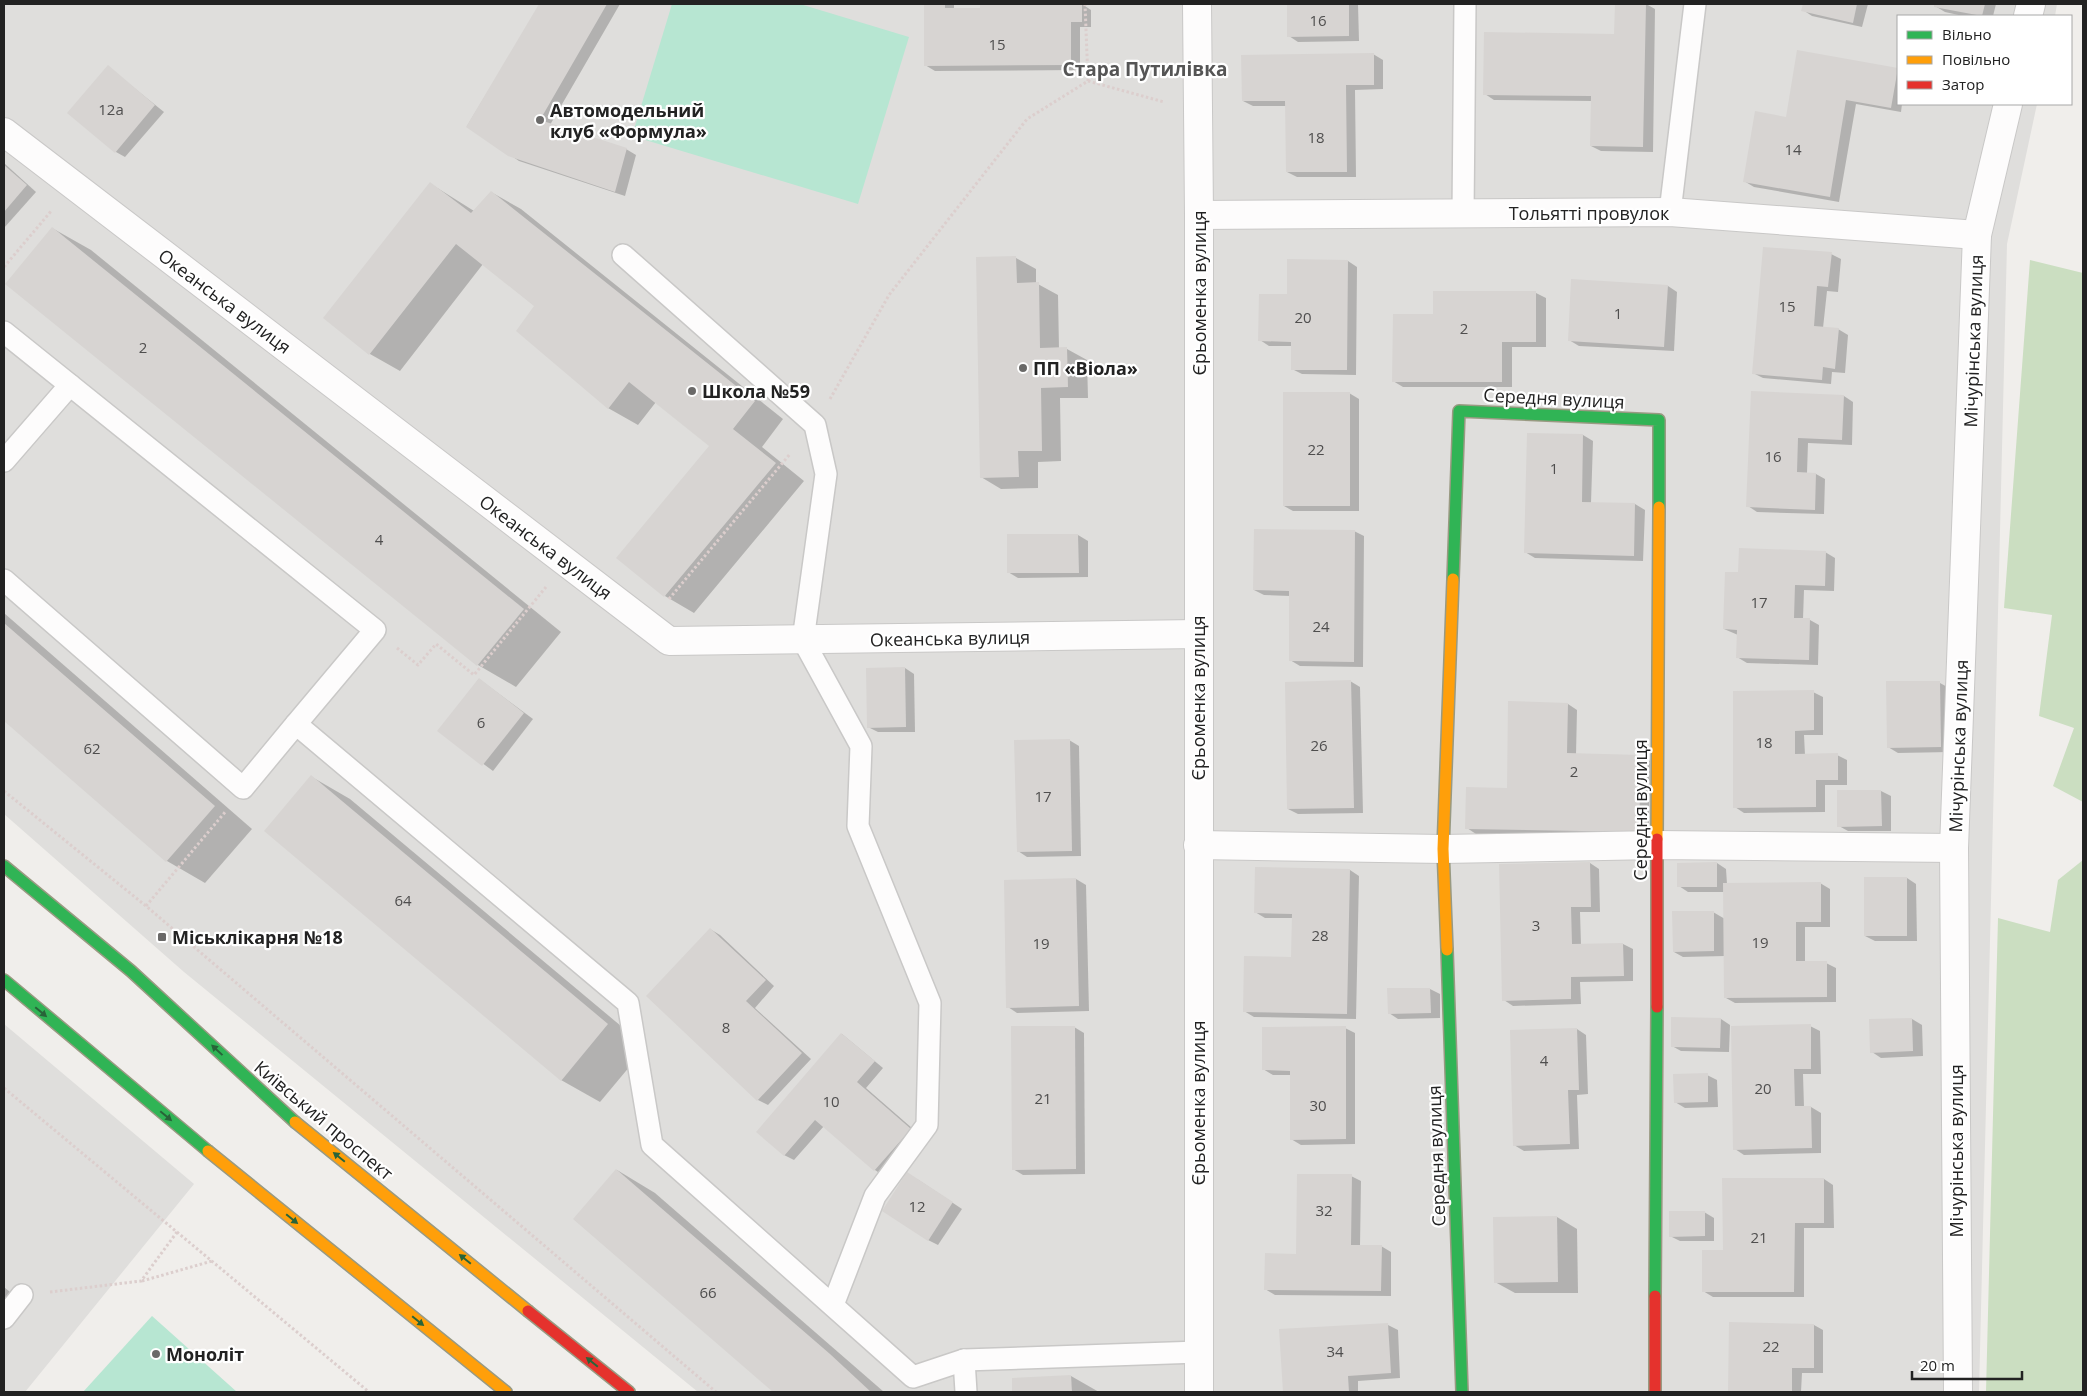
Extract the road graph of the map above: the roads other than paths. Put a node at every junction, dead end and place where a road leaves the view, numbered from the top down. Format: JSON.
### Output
{"nodes":[{"id":1,"x":1196,"y":4,"type":"edge"},
{"id":2,"x":1465,"y":4,"type":"edge"},
{"id":3,"x":1695,"y":4,"type":"edge"},
{"id":4,"x":2008,"y":105,"type":"edge"},
{"id":5,"x":4,"y":132,"type":"edge"},
{"id":6,"x":1670,"y":212,"type":"junction"},
{"id":7,"x":1463,"y":214,"type":"junction"},
{"id":8,"x":1199,"y":215,"type":"junction"},
{"id":9,"x":1977,"y":235,"type":"junction"},
{"id":10,"x":623,"y":254,"type":"dead end"},
{"id":11,"x":4,"y":332,"type":"edge"},
{"id":12,"x":70,"y":385,"type":"junction"},
{"id":13,"x":4,"y":460,"type":"edge"},
{"id":14,"x":4,"y":580,"type":"edge"},
{"id":15,"x":1198,"y":634,"type":"junction"},
{"id":16,"x":803,"y":640,"type":"junction"},
{"id":17,"x":296,"y":724,"type":"junction"},
{"id":18,"x":1198,"y":844,"type":"junction"},
{"id":19,"x":1658,"y":845,"type":"junction"},
{"id":20,"x":1954,"y":848,"type":"junction"},
{"id":21,"x":1443,"y":849,"type":"junction"},
{"id":22,"x":4,"y":866,"type":"edge"},
{"id":23,"x":4,"y":980,"type":"edge"},
{"id":24,"x":22,"y":1296,"type":"road end"},
{"id":25,"x":833,"y":1305,"type":"junction"},
{"id":26,"x":4,"y":1318,"type":"edge"},
{"id":27,"x":1199,"y":1352,"type":"junction"},
{"id":28,"x":964,"y":1360,"type":"junction"},
{"id":29,"x":506,"y":1392,"type":"edge"},
{"id":30,"x":629,"y":1392,"type":"edge"},
{"id":31,"x":966,"y":1392,"type":"edge"},
{"id":32,"x":1199,"y":1392,"type":"edge"},
{"id":33,"x":1462,"y":1392,"type":"edge"},
{"id":34,"x":1655,"y":1392,"type":"edge"},
{"id":35,"x":1958,"y":1392,"type":"edge"}],
"edges":[{"from":1,"to":8,"type":"street","name":"Єрьоменка вулиця"},
{"from":2,"to":7,"type":"lane"},
{"from":3,"to":6,"type":"lane"},
{"from":4,"to":9,"type":"street","name":"Мічурінська вулиця"},
{"from":5,"to":16,"type":"street","name":"Океанська вулиця"},
{"from":6,"to":7,"type":"street","name":"Тольятті провулок"},
{"from":6,"to":9,"type":"street","name":"Тольятті провулок"},
{"from":7,"to":8,"type":"street","name":"Тольятті провулок"},
{"from":8,"to":15,"type":"street","name":"Єрьоменка вулиця"},
{"from":9,"to":20,"type":"street","name":"Мічурінська вулиця"},
{"from":10,"to":16,"type":"lane"},
{"from":11,"to":12,"type":"lane"},
{"from":12,"to":13,"type":"lane"},
{"from":12,"to":17,"type":"lane"},
{"from":14,"to":17,"type":"lane"},
{"from":15,"to":16,"type":"street","name":"Океанська вулиця"},
{"from":15,"to":18,"type":"street","name":"Єрьоменка вулиця"},
{"from":16,"to":25,"type":"lane"},
{"from":17,"to":25,"type":"lane"},
{"from":18,"to":21,"type":"street"},
{"from":18,"to":27,"type":"street","name":"Єрьоменка вулиця"},
{"from":19,"to":20,"type":"street"},
{"from":19,"to":21,"type":"street"},
{"from":19,"to":21,"type":"street","name":"Середня вулиця"},
{"from":19,"to":34,"type":"street","name":"Середня вулиця"},
{"from":20,"to":35,"type":"street","name":"Мічурінська вулиця"},
{"from":21,"to":33,"type":"street","name":"Середня вулиця"},
{"from":30,"to":22,"type":"street","name":"Київський проспект","one_way":true},
{"from":23,"to":29,"type":"street","one_way":true},
{"from":24,"to":26,"type":"lane"},
{"from":25,"to":28,"type":"lane"},
{"from":27,"to":28,"type":"lane"},
{"from":27,"to":32,"type":"street","name":"Єрьоменка вулиця"},
{"from":28,"to":31,"type":"lane"}]}
